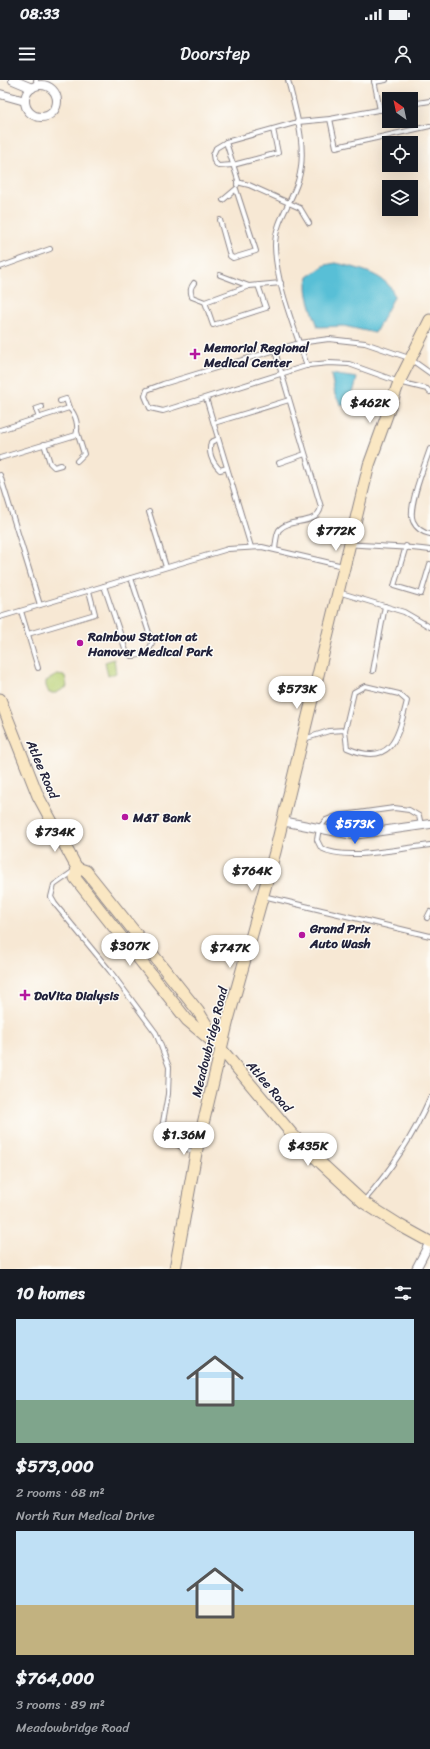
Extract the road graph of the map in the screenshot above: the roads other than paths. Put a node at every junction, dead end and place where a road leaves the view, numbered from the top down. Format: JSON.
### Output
{"nodes":[{"id":1,"x":13,"y":80,"type":"edge"},
{"id":2,"x":288,"y":80,"type":"edge"},
{"id":3,"x":386,"y":80,"type":"edge"},
{"id":4,"x":374,"y":81,"type":"edge"},
{"id":5,"x":35,"y":85,"type":"edge"},
{"id":6,"x":0,"y":94,"type":"edge"},
{"id":7,"x":25,"y":101,"type":"junction"},
{"id":8,"x":430,"y":101,"type":"edge"},
{"id":9,"x":418,"y":103,"type":"edge"},
{"id":10,"x":380,"y":110,"type":"joint"},
{"id":11,"x":330,"y":120,"type":"junction"},
{"id":12,"x":298,"y":122,"type":"junction"},
{"id":13,"x":430,"y":126,"type":"edge"},
{"id":14,"x":273,"y":129,"type":"junction"},
{"id":15,"x":226,"y":142,"type":"junction"},
{"id":16,"x":233,"y":165,"type":"junction"},
{"id":17,"x":237,"y":182,"type":"junction"},
{"id":18,"x":236,"y":189,"type":"junction"},
{"id":19,"x":223,"y":200,"type":"dead end"},
{"id":20,"x":288,"y":203,"type":"junction"},
{"id":21,"x":220,"y":220,"type":"dead end"},
{"id":22,"x":309,"y":222,"type":"dead end"},
{"id":23,"x":50,"y":249,"type":"dead end"},
{"id":24,"x":0,"y":267,"type":"edge"},
{"id":25,"x":220,"y":275,"type":"dead end"},
{"id":26,"x":194,"y":283,"type":"dead end"},
{"id":27,"x":281,"y":283,"type":"junction"},
{"id":28,"x":258,"y":285,"type":"junction"},
{"id":29,"x":249,"y":286,"type":"junction"},
{"id":30,"x":205,"y":302,"type":"junction"},
{"id":31,"x":430,"y":320,"type":"edge"},
{"id":32,"x":299,"y":344,"type":"junction"},
{"id":33,"x":275,"y":351,"type":"junction"},
{"id":34,"x":410,"y":358,"type":"junction"},
{"id":35,"x":307,"y":366,"type":"junction"},
{"id":36,"x":430,"y":373,"type":"edge"},
{"id":37,"x":283,"y":374,"type":"junction"},
{"id":38,"x":399,"y":382,"type":"junction"},
{"id":39,"x":430,"y":392,"type":"edge"},
{"id":40,"x":206,"y":398,"type":"junction"},
{"id":41,"x":288,"y":400,"type":"junction"},
{"id":42,"x":60,"y":401,"type":"dead end"},
{"id":43,"x":42,"y":407,"type":"dead end"},
{"id":44,"x":69,"y":408,"type":"junction"},
{"id":45,"x":39,"y":418,"type":"junction"},
{"id":46,"x":214,"y":423,"type":"junction"},
{"id":47,"x":0,"y":430,"type":"edge"},
{"id":48,"x":77,"y":432,"type":"junction"},
{"id":49,"x":218,"y":439,"type":"junction"},
{"id":50,"x":44,"y":444,"type":"junction"},
{"id":51,"x":430,"y":448,"type":"edge"},
{"id":52,"x":305,"y":454,"type":"junction"},
{"id":53,"x":0,"y":458,"type":"edge"},
{"id":54,"x":77,"y":460,"type":"dead end"},
{"id":55,"x":279,"y":463,"type":"dead end"},
{"id":56,"x":61,"y":465,"type":"dead end"},
{"id":57,"x":227,"y":468,"type":"junction"},
{"id":58,"x":0,"y":475,"type":"edge"},
{"id":59,"x":149,"y":512,"type":"dead end"},
{"id":60,"x":430,"y":534,"type":"edge"},
{"id":61,"x":350,"y":544,"type":"junction"},
{"id":62,"x":406,"y":546,"type":"junction"},
{"id":63,"x":251,"y":547,"type":"junction"},
{"id":64,"x":275,"y":549,"type":"junction"},
{"id":65,"x":430,"y":550,"type":"edge"},
{"id":66,"x":430,"y":564,"type":"edge"},
{"id":67,"x":344,"y":566,"type":"junction"},
{"id":68,"x":166,"y":568,"type":"junction"},
{"id":69,"x":131,"y":578,"type":"junction"},
{"id":70,"x":104,"y":586,"type":"junction"},
{"id":71,"x":89,"y":591,"type":"junction"},
{"id":72,"x":338,"y":592,"type":"junction"},
{"id":73,"x":40,"y":605,"type":"junction"},
{"id":74,"x":385,"y":606,"type":"junction"},
{"id":75,"x":21,"y":611,"type":"junction"},
{"id":76,"x":0,"y":617,"type":"edge"},
{"id":77,"x":430,"y":627,"type":"edge"},
{"id":78,"x":28,"y":634,"type":"junction"},
{"id":79,"x":38,"y":668,"type":"dead end"},
{"id":80,"x":373,"y":671,"type":"dead end"},
{"id":81,"x":0,"y":699,"type":"edge"},
{"id":82,"x":345,"y":730,"type":"junction"},
{"id":83,"x":302,"y":740,"type":"junction"},
{"id":84,"x":282,"y":821,"type":"junction"},
{"id":85,"x":430,"y":824,"type":"edge"},
{"id":86,"x":421,"y":825,"type":"junction"},
{"id":87,"x":319,"y":828,"type":"junction"},
{"id":88,"x":430,"y":845,"type":"edge"},
{"id":89,"x":77,"y":868,"type":"junction"},
{"id":90,"x":262,"y":896,"type":"junction"},
{"id":91,"x":430,"y":912,"type":"edge"},
{"id":92,"x":427,"y":918,"type":"dead end"},
{"id":93,"x":430,"y":936,"type":"edge"},
{"id":94,"x":222,"y":1050,"type":"junction"},
{"id":95,"x":430,"y":1098,"type":"edge"},
{"id":96,"x":196,"y":1153,"type":"junction"},
{"id":97,"x":363,"y":1202,"type":"junction"},
{"id":98,"x":430,"y":1242,"type":"edge"},
{"id":99,"x":175,"y":1269,"type":"edge"},
{"id":100,"x":416,"y":1269,"type":"edge"}],
"edges":[{"from":1,"to":5,"type":"street"},
{"from":2,"to":12,"type":"lane"},
{"from":3,"to":4,"type":"lane"},
{"from":4,"to":10,"type":"lane"},
{"from":5,"to":7,"type":"street"},
{"from":5,"to":7,"type":"street"},
{"from":6,"to":7,"type":"street"},
{"from":8,"to":9,"type":"lane"},
{"from":10,"to":11,"type":"lane"},
{"from":11,"to":12,"type":"lane"},
{"from":11,"to":13,"type":"lane"},
{"from":12,"to":14,"type":"lane"},
{"from":12,"to":20,"type":"lane"},
{"from":14,"to":15,"type":"lane"},
{"from":14,"to":16,"type":"lane"},
{"from":15,"to":16,"type":"lane"},
{"from":15,"to":16,"type":"lane"},
{"from":16,"to":17,"type":"lane"},
{"from":17,"to":18,"type":"lane"},
{"from":17,"to":20,"type":"lane"},
{"from":18,"to":19,"type":"lane"},
{"from":18,"to":21,"type":"lane"},
{"from":20,"to":22,"type":"lane"},
{"from":20,"to":27,"type":"lane"},
{"from":23,"to":24,"type":"lane"},
{"from":25,"to":29,"type":"lane"},
{"from":26,"to":30,"type":"lane"},
{"from":27,"to":28,"type":"lane"},
{"from":27,"to":32,"type":"lane"},
{"from":28,"to":29,"type":"lane"},
{"from":28,"to":30,"type":"lane"},
{"from":29,"to":30,"type":"lane"},
{"from":31,"to":34,"type":"main road","name":"Meadowbridge Road"},
{"from":32,"to":33,"type":"lane"},
{"from":32,"to":34,"type":"lane"},
{"from":32,"to":35,"type":"lane"},
{"from":33,"to":37,"type":"lane"},
{"from":33,"to":40,"type":"lane"},
{"from":34,"to":36,"type":"lane"},
{"from":34,"to":38,"type":"main road","name":"Meadowbridge Road"},
{"from":35,"to":37,"type":"lane"},
{"from":35,"to":38,"type":"lane"},
{"from":37,"to":40,"type":"lane"},
{"from":37,"to":41,"type":"lane"},
{"from":38,"to":39,"type":"lane"},
{"from":38,"to":61,"type":"main road","name":"Meadowbridge Road"},
{"from":40,"to":46,"type":"lane"},
{"from":41,"to":46,"type":"lane"},
{"from":41,"to":52,"type":"lane"},
{"from":42,"to":44,"type":"lane"},
{"from":43,"to":45,"type":"lane"},
{"from":44,"to":45,"type":"lane"},
{"from":44,"to":48,"type":"lane"},
{"from":45,"to":47,"type":"lane"},
{"from":46,"to":49,"type":"lane"},
{"from":48,"to":50,"type":"lane"},
{"from":48,"to":54,"type":"lane"},
{"from":49,"to":57,"type":"lane"},
{"from":49,"to":57,"type":"lane"},
{"from":50,"to":53,"type":"lane"},
{"from":50,"to":56,"type":"lane"},
{"from":51,"to":60,"type":"lane"},
{"from":52,"to":55,"type":"lane"},
{"from":52,"to":64,"type":"lane"},
{"from":57,"to":63,"type":"lane"},
{"from":58,"to":73,"type":"lane"},
{"from":59,"to":68,"type":"lane"},
{"from":61,"to":62,"type":"lane"},
{"from":61,"to":67,"type":"main road","name":"Meadowbridge Road"},
{"from":62,"to":65,"type":"lane"},
{"from":62,"to":66,"type":"lane"},
{"from":63,"to":64,"type":"lane"},
{"from":63,"to":68,"type":"lane"},
{"from":64,"to":67,"type":"lane"},
{"from":67,"to":72,"type":"main road","name":"Meadowbridge Road"},
{"from":68,"to":69,"type":"lane"},
{"from":69,"to":70,"type":"lane"},
{"from":69,"to":70,"type":"lane"},
{"from":70,"to":71,"type":"lane"},
{"from":71,"to":73,"type":"lane"},
{"from":71,"to":78,"type":"lane"},
{"from":72,"to":74,"type":"lane"},
{"from":72,"to":83,"type":"main road","name":"Meadowbridge Road"},
{"from":73,"to":75,"type":"lane"},
{"from":74,"to":77,"type":"lane"},
{"from":74,"to":80,"type":"lane"},
{"from":75,"to":76,"type":"lane"},
{"from":75,"to":78,"type":"lane"},
{"from":78,"to":79,"type":"lane"},
{"from":81,"to":89,"type":"main road","name":"Atlee Road"},
{"from":82,"to":82,"type":"lane"},
{"from":82,"to":83,"type":"lane"},
{"from":83,"to":84,"type":"main road","name":"Meadowbridge Road"},
{"from":84,"to":87,"type":"street"},
{"from":84,"to":90,"type":"main road","name":"Meadowbridge Road"},
{"from":85,"to":86,"type":"street"},
{"from":86,"to":87,"type":"street"},
{"from":86,"to":87,"type":"lane"},
{"from":87,"to":88,"type":"lane"},
{"from":89,"to":94,"type":"main road","name":"Atlee Road"},
{"from":89,"to":96,"type":"lane"},
{"from":90,"to":93,"type":"lane"},
{"from":90,"to":94,"type":"main road","name":"Meadowbridge Road"},
{"from":91,"to":92,"type":"lane"},
{"from":94,"to":96,"type":"main road","name":"Meadowbridge Road"},
{"from":94,"to":97,"type":"main road","name":"Atlee Road"},
{"from":95,"to":97,"type":"lane"},
{"from":96,"to":99,"type":"main road","name":"Meadowbridge Road"},
{"from":97,"to":98,"type":"main road","name":"Atlee Road"},
{"from":98,"to":100,"type":"street"}]}
